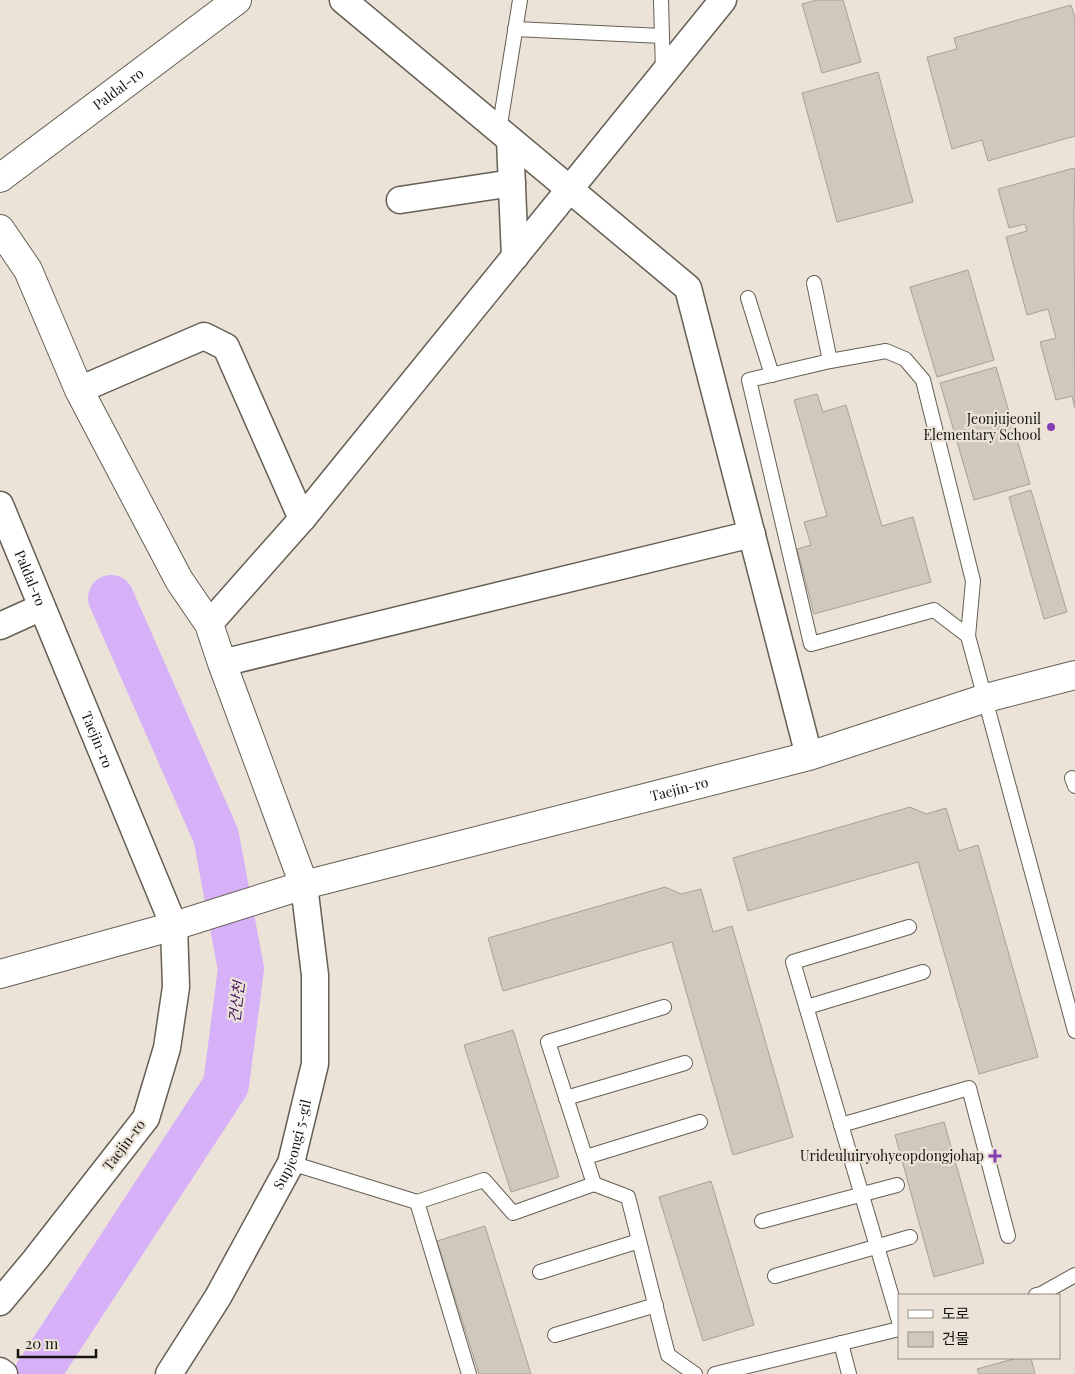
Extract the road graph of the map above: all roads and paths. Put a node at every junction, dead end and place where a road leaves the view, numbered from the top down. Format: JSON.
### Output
{"nodes":[{"id":1,"x":237,"y":0,"type":"edge"},
{"id":2,"x":343,"y":0,"type":"edge"},
{"id":3,"x":520,"y":0,"type":"edge"},
{"id":4,"x":661,"y":0,"type":"edge"},
{"id":5,"x":724,"y":0,"type":"edge"},
{"id":6,"x":515,"y":29,"type":"junction"},
{"id":7,"x":662,"y":36,"type":"junction"},
{"id":8,"x":663,"y":74,"type":"junction"},
{"id":9,"x":504,"y":135,"type":"junction"},
{"id":10,"x":0,"y":178,"type":"edge"},
{"id":11,"x":512,"y":183,"type":"junction"},
{"id":12,"x":570,"y":190,"type":"junction"},
{"id":13,"x":400,"y":200,"type":"dead end"},
{"id":14,"x":0,"y":229,"type":"edge"},
{"id":15,"x":515,"y":257,"type":"junction"},
{"id":16,"x":814,"y":283,"type":"dead end"},
{"id":17,"x":748,"y":298,"type":"dead end"},
{"id":18,"x":830,"y":361,"type":"junction"},
{"id":19,"x":772,"y":375,"type":"junction"},
{"id":20,"x":79,"y":390,"type":"junction"},
{"id":21,"x":0,"y":505,"type":"edge"},
{"id":22,"x":302,"y":519,"type":"junction"},
{"id":23,"x":752,"y":534,"type":"junction"},
{"id":24,"x":42,"y":607,"type":"junction"},
{"id":25,"x":209,"y":624,"type":"junction"},
{"id":26,"x":0,"y":626,"type":"edge"},
{"id":27,"x":968,"y":636,"type":"junction"},
{"id":28,"x":222,"y":663,"type":"junction"},
{"id":29,"x":1075,"y":675,"type":"edge"},
{"id":30,"x":986,"y":698,"type":"junction"},
{"id":31,"x":809,"y":756,"type":"junction"},
{"id":32,"x":292,"y":889,"type":"junction"},
{"id":33,"x":185,"y":923,"type":"junction"},
{"id":34,"x":909,"y":927,"type":"dead end"},
{"id":35,"x":924,"y":972,"type":"dead end"},
{"id":36,"x":0,"y":974,"type":"edge"},
{"id":37,"x":807,"y":1006,"type":"junction"},
{"id":38,"x":664,"y":1007,"type":"dead end"},
{"id":39,"x":1075,"y":1030,"type":"edge"},
{"id":40,"x":685,"y":1063,"type":"dead end"},
{"id":41,"x":566,"y":1098,"type":"junction"},
{"id":42,"x":700,"y":1122,"type":"dead end"},
{"id":43,"x":841,"y":1125,"type":"junction"},
{"id":44,"x":586,"y":1157,"type":"junction"},
{"id":45,"x":291,"y":1163,"type":"junction"},
{"id":46,"x":594,"y":1184,"type":"junction"},
{"id":47,"x":897,"y":1185,"type":"dead end"},
{"id":48,"x":861,"y":1193,"type":"junction"},
{"id":49,"x":417,"y":1202,"type":"junction"},
{"id":50,"x":762,"y":1221,"type":"dead end"},
{"id":51,"x":1008,"y":1236,"type":"dead end"},
{"id":52,"x":910,"y":1237,"type":"dead end"},
{"id":53,"x":640,"y":1240,"type":"junction"},
{"id":54,"x":877,"y":1248,"type":"junction"},
{"id":55,"x":540,"y":1272,"type":"dead end"},
{"id":56,"x":1075,"y":1275,"type":"edge"},
{"id":57,"x":775,"y":1276,"type":"dead end"},
{"id":58,"x":1041,"y":1294,"type":"edge"},
{"id":59,"x":0,"y":1302,"type":"edge"},
{"id":60,"x":656,"y":1305,"type":"junction"},
{"id":61,"x":898,"y":1318,"type":"edge"},
{"id":62,"x":898,"y":1329,"type":"edge"},
{"id":63,"x":555,"y":1335,"type":"dead end"},
{"id":64,"x":841,"y":1344,"type":"junction"},
{"id":65,"x":0,"y":1371,"type":"edge"},
{"id":66,"x":4,"y":1374,"type":"edge"},
{"id":67,"x":169,"y":1374,"type":"edge"},
{"id":68,"x":469,"y":1374,"type":"edge"},
{"id":69,"x":695,"y":1374,"type":"edge"},
{"id":70,"x":716,"y":1374,"type":"edge"},
{"id":71,"x":849,"y":1374,"type":"edge"}],
"edges":[{"from":1,"to":10,"type":"street","name":"Paldal-ro"},
{"from":2,"to":9,"type":"street"},
{"from":3,"to":6,"type":"lane"},
{"from":4,"to":7,"type":"lane"},
{"from":5,"to":8,"type":"street"},
{"from":6,"to":7,"type":"lane"},
{"from":6,"to":9,"type":"lane"},
{"from":7,"to":8,"type":"lane"},
{"from":8,"to":12,"type":"street"},
{"from":9,"to":11,"type":"street"},
{"from":9,"to":12,"type":"street"},
{"from":11,"to":13,"type":"street"},
{"from":11,"to":15,"type":"street"},
{"from":12,"to":15,"type":"street"},
{"from":12,"to":23,"type":"street"},
{"from":14,"to":20,"type":"street"},
{"from":15,"to":22,"type":"street"},
{"from":16,"to":18,"type":"lane"},
{"from":17,"to":19,"type":"lane"},
{"from":18,"to":19,"type":"lane"},
{"from":18,"to":27,"type":"lane"},
{"from":19,"to":27,"type":"lane"},
{"from":20,"to":22,"type":"street"},
{"from":20,"to":25,"type":"street"},
{"from":21,"to":24,"type":"street","name":"Paldal-ro"},
{"from":22,"to":25,"type":"street"},
{"from":23,"to":28,"type":"street"},
{"from":23,"to":31,"type":"street"},
{"from":24,"to":26,"type":"street","name":"Paldal-ro"},
{"from":24,"to":33,"type":"street","name":"Taejin-ro"},
{"from":25,"to":28,"type":"street"},
{"from":27,"to":30,"type":"lane"},
{"from":28,"to":32,"type":"street"},
{"from":29,"to":30,"type":"street","name":"Taejin-ro"},
{"from":30,"to":31,"type":"street","name":"Taejin-ro"},
{"from":30,"to":39,"type":"lane"},
{"from":31,"to":32,"type":"street","name":"Taejin-ro"},
{"from":32,"to":33,"type":"street","name":"Taejin-ro"},
{"from":32,"to":45,"type":"street","name":"Supjeongi 5-gil"},
{"from":33,"to":36,"type":"street"},
{"from":33,"to":59,"type":"street","name":"Taejin-ro"},
{"from":34,"to":37,"type":"lane"},
{"from":35,"to":37,"type":"lane"},
{"from":37,"to":43,"type":"lane"},
{"from":38,"to":41,"type":"lane"},
{"from":40,"to":41,"type":"lane"},
{"from":41,"to":44,"type":"lane"},
{"from":42,"to":44,"type":"lane"},
{"from":43,"to":48,"type":"lane"},
{"from":43,"to":51,"type":"lane"},
{"from":44,"to":46,"type":"lane"},
{"from":45,"to":49,"type":"lane"},
{"from":45,"to":67,"type":"street","name":"Supjeongi 5-gil"},
{"from":46,"to":49,"type":"lane"},
{"from":46,"to":53,"type":"lane"},
{"from":47,"to":48,"type":"lane"},
{"from":48,"to":50,"type":"lane"},
{"from":48,"to":54,"type":"lane"},
{"from":49,"to":68,"type":"lane"},
{"from":52,"to":54,"type":"lane"},
{"from":53,"to":55,"type":"lane"},
{"from":53,"to":60,"type":"lane"},
{"from":54,"to":57,"type":"lane"},
{"from":54,"to":61,"type":"lane"},
{"from":56,"to":58,"type":"lane"},
{"from":60,"to":63,"type":"lane"},
{"from":60,"to":69,"type":"lane"},
{"from":62,"to":64,"type":"lane"},
{"from":64,"to":70,"type":"lane"},
{"from":64,"to":71,"type":"lane"},
{"from":65,"to":66,"type":"street"}]}
